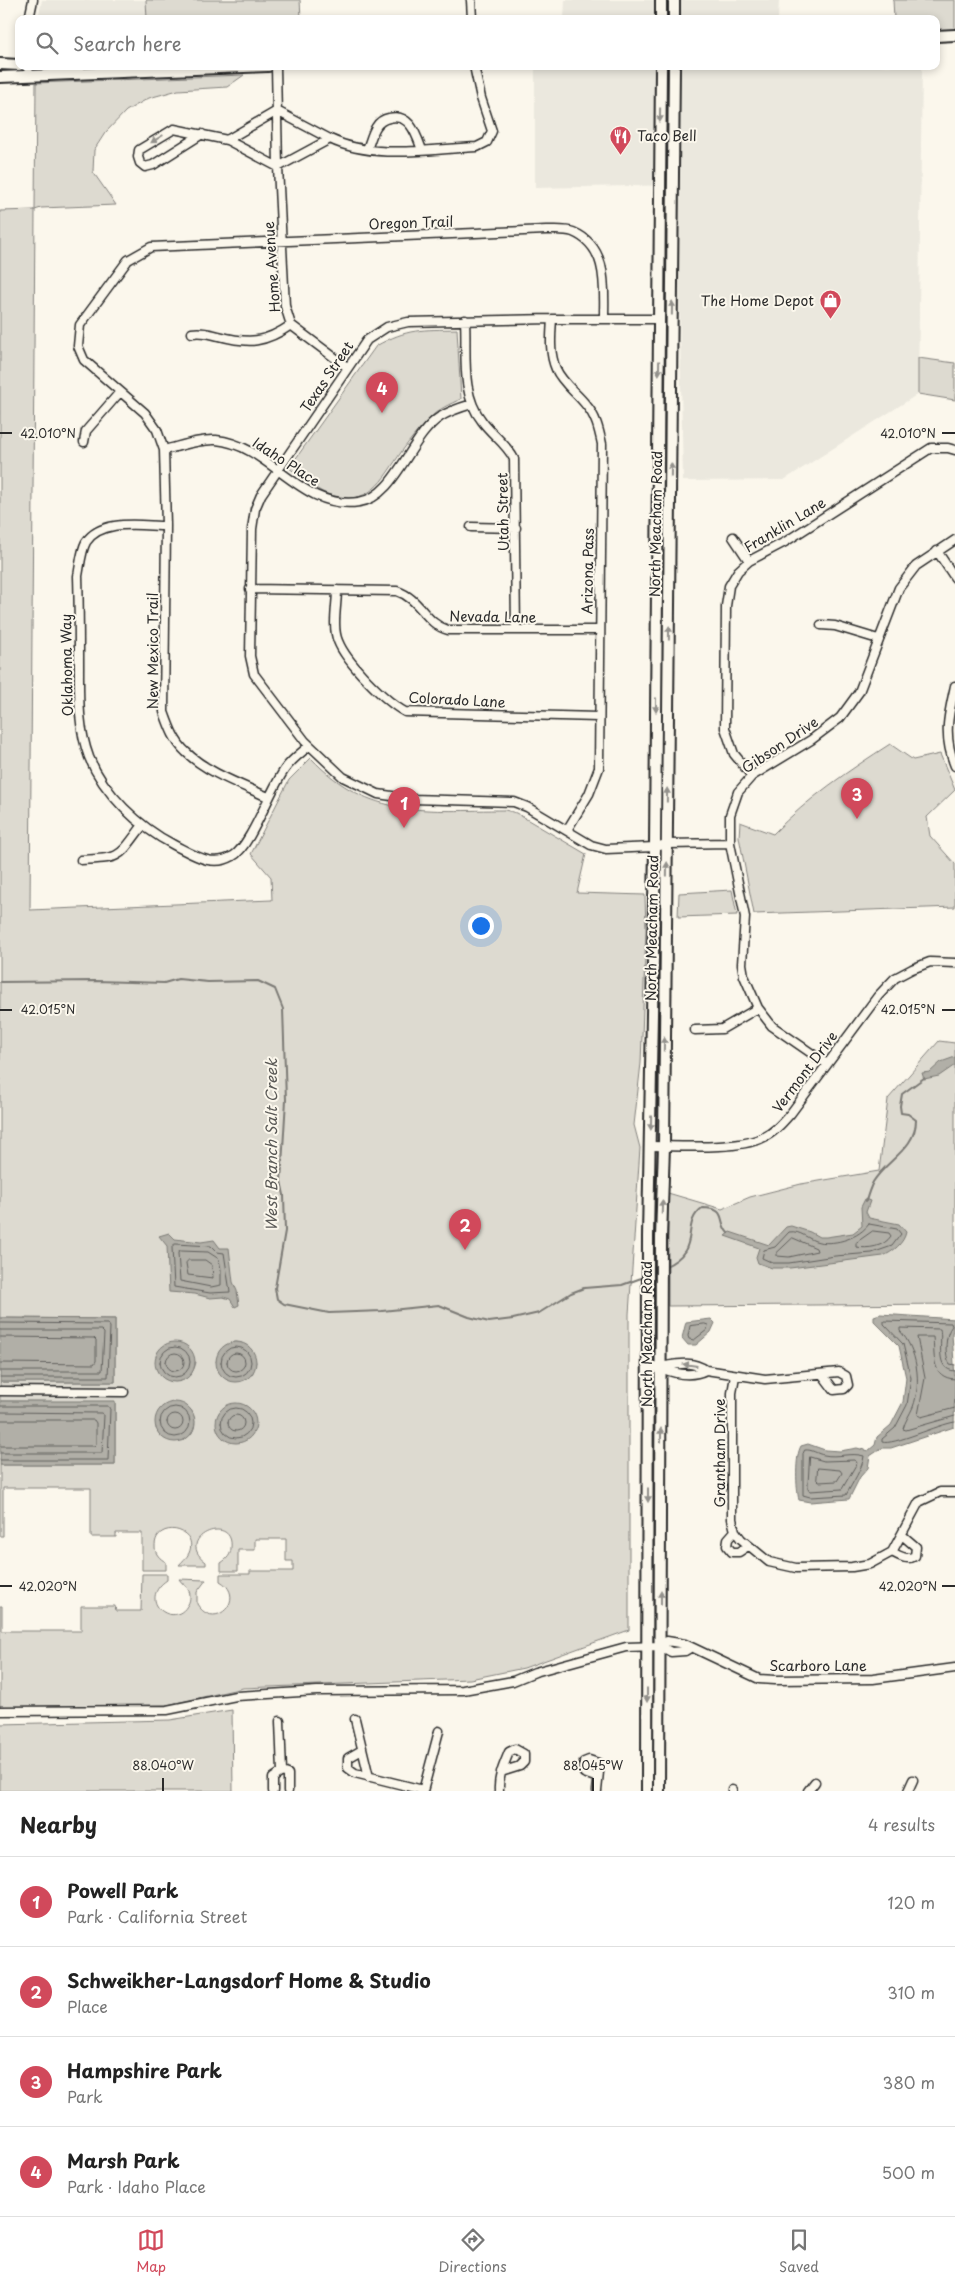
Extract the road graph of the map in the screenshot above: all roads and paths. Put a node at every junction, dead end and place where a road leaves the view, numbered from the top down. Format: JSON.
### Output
{"nodes":[{"id":1,"x":33,"y":0,"type":"edge"},
{"id":2,"x":471,"y":0,"type":"edge"},
{"id":3,"x":661,"y":0,"type":"edge"},
{"id":4,"x":674,"y":0,"type":"edge"},
{"id":5,"x":30,"y":15,"type":"edge"},
{"id":6,"x":472,"y":15,"type":"edge"},
{"id":7,"x":661,"y":15,"type":"edge"},
{"id":8,"x":674,"y":15,"type":"edge"},
{"id":9,"x":940,"y":36,"type":"edge"},
{"id":10,"x":955,"y":36,"type":"edge"},
{"id":11,"x":0,"y":64,"type":"edge"},
{"id":12,"x":15,"y":65,"type":"edge"},
{"id":13,"x":77,"y":70,"type":"edge"},
{"id":14,"x":276,"y":70,"type":"edge"},
{"id":15,"x":475,"y":70,"type":"edge"},
{"id":16,"x":661,"y":70,"type":"edge"},
{"id":17,"x":674,"y":70,"type":"edge"},
{"id":18,"x":29,"y":71,"type":"edge"},
{"id":19,"x":0,"y":77,"type":"edge"},
{"id":20,"x":277,"y":112,"type":"junction"},
{"id":21,"x":202,"y":134,"type":"junction"},
{"id":22,"x":330,"y":139,"type":"junction"},
{"id":23,"x":227,"y":140,"type":"junction"},
{"id":24,"x":367,"y":149,"type":"junction"},
{"id":25,"x":422,"y":150,"type":"junction"},
{"id":26,"x":278,"y":167,"type":"junction"},
{"id":27,"x":282,"y":241,"type":"junction"},
{"id":28,"x":552,"y":319,"type":"junction"},
{"id":29,"x":604,"y":319,"type":"junction"},
{"id":30,"x":660,"y":319,"type":"junction"},
{"id":31,"x":465,"y":320,"type":"junction"},
{"id":32,"x":291,"y":325,"type":"junction"},
{"id":33,"x":192,"y":333,"type":"dead end"},
{"id":34,"x":347,"y":367,"type":"junction"},
{"id":35,"x":120,"y":392,"type":"junction"},
{"id":36,"x":472,"y":404,"type":"junction"},
{"id":37,"x":84,"y":442,"type":"dead end"},
{"id":38,"x":164,"y":450,"type":"junction"},
{"id":39,"x":955,"y":450,"type":"edge"},
{"id":40,"x":278,"y":471,"type":"junction"},
{"id":41,"x":166,"y":526,"type":"junction"},
{"id":42,"x":471,"y":527,"type":"dead end"},
{"id":43,"x":516,"y":528,"type":"junction"},
{"id":44,"x":733,"y":537,"type":"dead end"},
{"id":45,"x":955,"y":540,"type":"edge"},
{"id":46,"x":938,"y":551,"type":"junction"},
{"id":47,"x":749,"y":560,"type":"junction"},
{"id":48,"x":955,"y":578,"type":"edge"},
{"id":49,"x":250,"y":589,"type":"junction"},
{"id":50,"x":337,"y":590,"type":"junction"},
{"id":51,"x":821,"y":626,"type":"dead end"},
{"id":52,"x":516,"y":630,"type":"junction"},
{"id":53,"x":600,"y":630,"type":"junction"},
{"id":54,"x":878,"y":639,"type":"junction"},
{"id":55,"x":955,"y":686,"type":"edge"},
{"id":56,"x":598,"y":717,"type":"junction"},
{"id":57,"x":309,"y":746,"type":"junction"},
{"id":58,"x":955,"y":766,"type":"edge"},
{"id":59,"x":752,"y":776,"type":"junction"},
{"id":60,"x":268,"y":797,"type":"junction"},
{"id":61,"x":143,"y":825,"type":"junction"},
{"id":62,"x":567,"y":830,"type":"junction"},
{"id":63,"x":730,"y":843,"type":"junction"},
{"id":64,"x":667,"y":844,"type":"junction"},
{"id":65,"x":655,"y":847,"type":"junction"},
{"id":66,"x":81,"y":860,"type":"dead end"},
{"id":67,"x":955,"y":963,"type":"edge"},
{"id":68,"x":758,"y":1008,"type":"junction"},
{"id":69,"x":695,"y":1030,"type":"dead end"},
{"id":70,"x":826,"y":1064,"type":"junction"},
{"id":71,"x":650,"y":1146,"type":"junction"},
{"id":72,"x":664,"y":1146,"type":"junction"},
{"id":73,"x":648,"y":1368,"type":"junction"},
{"id":74,"x":661,"y":1368,"type":"junction"},
{"id":75,"x":706,"y":1370,"type":"junction"},
{"id":76,"x":822,"y":1374,"type":"dead end"},
{"id":77,"x":735,"y":1376,"type":"junction"},
{"id":78,"x":0,"y":1391,"type":"edge"},
{"id":79,"x":124,"y":1392,"type":"dead end"},
{"id":80,"x":955,"y":1492,"type":"edge"},
{"id":81,"x":735,"y":1530,"type":"junction"},
{"id":82,"x":902,"y":1535,"type":"junction"},
{"id":83,"x":748,"y":1546,"type":"junction"},
{"id":84,"x":892,"y":1552,"type":"junction"},
{"id":85,"x":648,"y":1646,"type":"junction"},
{"id":86,"x":660,"y":1646,"type":"junction"},
{"id":87,"x":955,"y":1668,"type":"edge"},
{"id":88,"x":0,"y":1711,"type":"edge"},
{"id":89,"x":354,"y":1719,"type":"dead end"},
{"id":90,"x":280,"y":1721,"type":"dead end"},
{"id":91,"x":439,"y":1731,"type":"dead end"},
{"id":92,"x":362,"y":1750,"type":"junction"},
{"id":93,"x":282,"y":1772,"type":"junction"},
{"id":94,"x":501,"y":1772,"type":"dead end"},
{"id":95,"x":369,"y":1777,"type":"junction"},
{"id":96,"x":598,"y":1778,"type":"dead end"},
{"id":97,"x":913,"y":1780,"type":"dead end"},
{"id":98,"x":815,"y":1782,"type":"dead end"},
{"id":99,"x":273,"y":1791,"type":"edge"},
{"id":100,"x":288,"y":1791,"type":"edge"},
{"id":101,"x":423,"y":1791,"type":"edge"},
{"id":102,"x":500,"y":1791,"type":"edge"},
{"id":103,"x":597,"y":1791,"type":"edge"},
{"id":104,"x":647,"y":1791,"type":"edge"},
{"id":105,"x":659,"y":1791,"type":"edge"},
{"id":106,"x":808,"y":1791,"type":"edge"},
{"id":107,"x":908,"y":1791,"type":"edge"}],
"edges":[{"from":1,"to":5,"type":"street"},
{"from":2,"to":6,"type":"street"},
{"from":3,"to":7,"type":"main road"},
{"from":4,"to":8,"type":"main road"},
{"from":9,"to":10,"type":"main road"},
{"from":11,"to":12,"type":"main road"},
{"from":13,"to":18,"type":"main road"},
{"from":14,"to":20,"type":"street","name":"Home Avenue"},
{"from":15,"to":25,"type":"street"},
{"from":16,"to":30,"type":"main road","name":"North Meacham Road","one_way":true},
{"from":64,"to":17,"type":"main road","name":"North Meacham Road","one_way":true},
{"from":18,"to":19,"type":"main road"},
{"from":20,"to":22,"type":"street"},
{"from":20,"to":23,"type":"street"},
{"from":20,"to":26,"type":"street","name":"Home Avenue"},
{"from":21,"to":21,"type":"street","one_way":true},
{"from":21,"to":23,"type":"street"},
{"from":22,"to":24,"type":"street"},
{"from":22,"to":26,"type":"street"},
{"from":23,"to":26,"type":"street"},
{"from":24,"to":25,"type":"street"},
{"from":24,"to":25,"type":"street"},
{"from":26,"to":27,"type":"street","name":"Home Avenue"},
{"from":27,"to":29,"type":"street","name":"Oregon Trail"},
{"from":27,"to":32,"type":"street","name":"Home Avenue"},
{"from":27,"to":35,"type":"street","name":"Oregon Trail"},
{"from":28,"to":29,"type":"street","name":"Texas Street"},
{"from":28,"to":31,"type":"street","name":"Texas Street"},
{"from":28,"to":53,"type":"street","name":"Arizona Pass"},
{"from":29,"to":30,"type":"street","name":"Texas Street"},
{"from":30,"to":65,"type":"main road","name":"North Meacham Road","one_way":true},
{"from":31,"to":34,"type":"street","name":"Texas Street"},
{"from":31,"to":36,"type":"street","name":"Utah Street"},
{"from":32,"to":33,"type":"street"},
{"from":32,"to":34,"type":"street","name":"Home Avenue"},
{"from":34,"to":40,"type":"street","name":"Texas Street"},
{"from":35,"to":37,"type":"street"},
{"from":35,"to":38,"type":"street"},
{"from":36,"to":40,"type":"street","name":"Idaho Place"},
{"from":36,"to":43,"type":"street","name":"Utah Street"},
{"from":38,"to":40,"type":"street","name":"Idaho Place"},
{"from":38,"to":41,"type":"street","name":"New Mexico Trail"},
{"from":39,"to":47,"type":"street","name":"Franklin Lane"},
{"from":40,"to":49,"type":"street","name":"Texas Street"},
{"from":41,"to":60,"type":"street","name":"New Mexico Trail"},
{"from":41,"to":61,"type":"street","name":"Oklahoma Way"},
{"from":42,"to":43,"type":"street"},
{"from":43,"to":52,"type":"street","name":"Utah Street"},
{"from":44,"to":47,"type":"street"},
{"from":45,"to":46,"type":"street","name":"Gibson Drive"},
{"from":46,"to":48,"type":"street"},
{"from":46,"to":54,"type":"street","name":"Gibson Drive"},
{"from":47,"to":59,"type":"street","name":"Franklin Lane"},
{"from":49,"to":50,"type":"street","name":"Nevada Lane"},
{"from":49,"to":57,"type":"street","name":"Texas Street"},
{"from":50,"to":52,"type":"street","name":"Nevada Lane"},
{"from":50,"to":56,"type":"street","name":"Colorado Lane"},
{"from":51,"to":54,"type":"street"},
{"from":52,"to":53,"type":"street","name":"Nevada Lane"},
{"from":53,"to":56,"type":"street","name":"Arizona Pass"},
{"from":54,"to":59,"type":"street","name":"Gibson Drive"},
{"from":55,"to":58,"type":"street"},
{"from":56,"to":62,"type":"street","name":"Arizona Pass"},
{"from":57,"to":60,"type":"street"},
{"from":57,"to":62,"type":"street","name":"Texas Street"},
{"from":59,"to":63,"type":"street","name":"Gibson Drive"},
{"from":60,"to":61,"type":"street","name":"Oklahoma Way"},
{"from":61,"to":66,"type":"street"},
{"from":62,"to":65,"type":"street","name":"Texas Street"},
{"from":63,"to":64,"type":"street","name":"Texas Street"},
{"from":63,"to":68,"type":"street","name":"Gibson Drive"},
{"from":64,"to":65,"type":"street","name":"Texas Street"},
{"from":72,"to":64,"type":"main road","name":"North Meacham Road","one_way":true},
{"from":65,"to":71,"type":"main road","name":"North Meacham Road","one_way":true},
{"from":67,"to":70,"type":"street","name":"Vermont Drive"},
{"from":68,"to":69,"type":"street"},
{"from":68,"to":70,"type":"street","name":"Gibson Drive"},
{"from":70,"to":72,"type":"street","name":"Vermont Drive"},
{"from":71,"to":72,"type":"street","name":"Vermont Drive"},
{"from":71,"to":73,"type":"main road","name":"North Meacham Road"},
{"from":74,"to":72,"type":"main road","name":"North Meacham Road","one_way":true},
{"from":73,"to":74,"type":"street"},
{"from":73,"to":85,"type":"main road","name":"North Meacham Road","one_way":true},
{"from":74,"to":75,"type":"street"},
{"from":75,"to":74,"type":"street","one_way":true},
{"from":86,"to":74,"type":"main road","name":"North Meacham Road","one_way":true},
{"from":75,"to":77,"type":"street"},
{"from":76,"to":77,"type":"street"},
{"from":77,"to":81,"type":"street","name":"Grantham Drive"},
{"from":78,"to":79,"type":"street"},
{"from":80,"to":82,"type":"street"},
{"from":81,"to":83,"type":"street"},
{"from":81,"to":83,"type":"street","name":"Grantham Drive"},
{"from":82,"to":84,"type":"street"},
{"from":82,"to":84,"type":"street"},
{"from":83,"to":84,"type":"street"},
{"from":85,"to":86,"type":"street","name":"Scarboro Lane"},
{"from":85,"to":88,"type":"street","name":"Scarboro Lane"},
{"from":85,"to":104,"type":"main road","name":"North Meacham Road","one_way":true},
{"from":86,"to":87,"type":"street","name":"Scarboro Lane"},
{"from":86,"to":105,"type":"main road","name":"North Meacham Road"},
{"from":89,"to":92,"type":"street"},
{"from":90,"to":93,"type":"street"},
{"from":91,"to":101,"type":"street"},
{"from":92,"to":95,"type":"street"},
{"from":92,"to":95,"type":"street"},
{"from":93,"to":99,"type":"street"},
{"from":93,"to":100,"type":"street"},
{"from":94,"to":102,"type":"street"},
{"from":95,"to":101,"type":"street"},
{"from":96,"to":103,"type":"street"},
{"from":97,"to":107,"type":"street"},
{"from":98,"to":106,"type":"street"}]}
